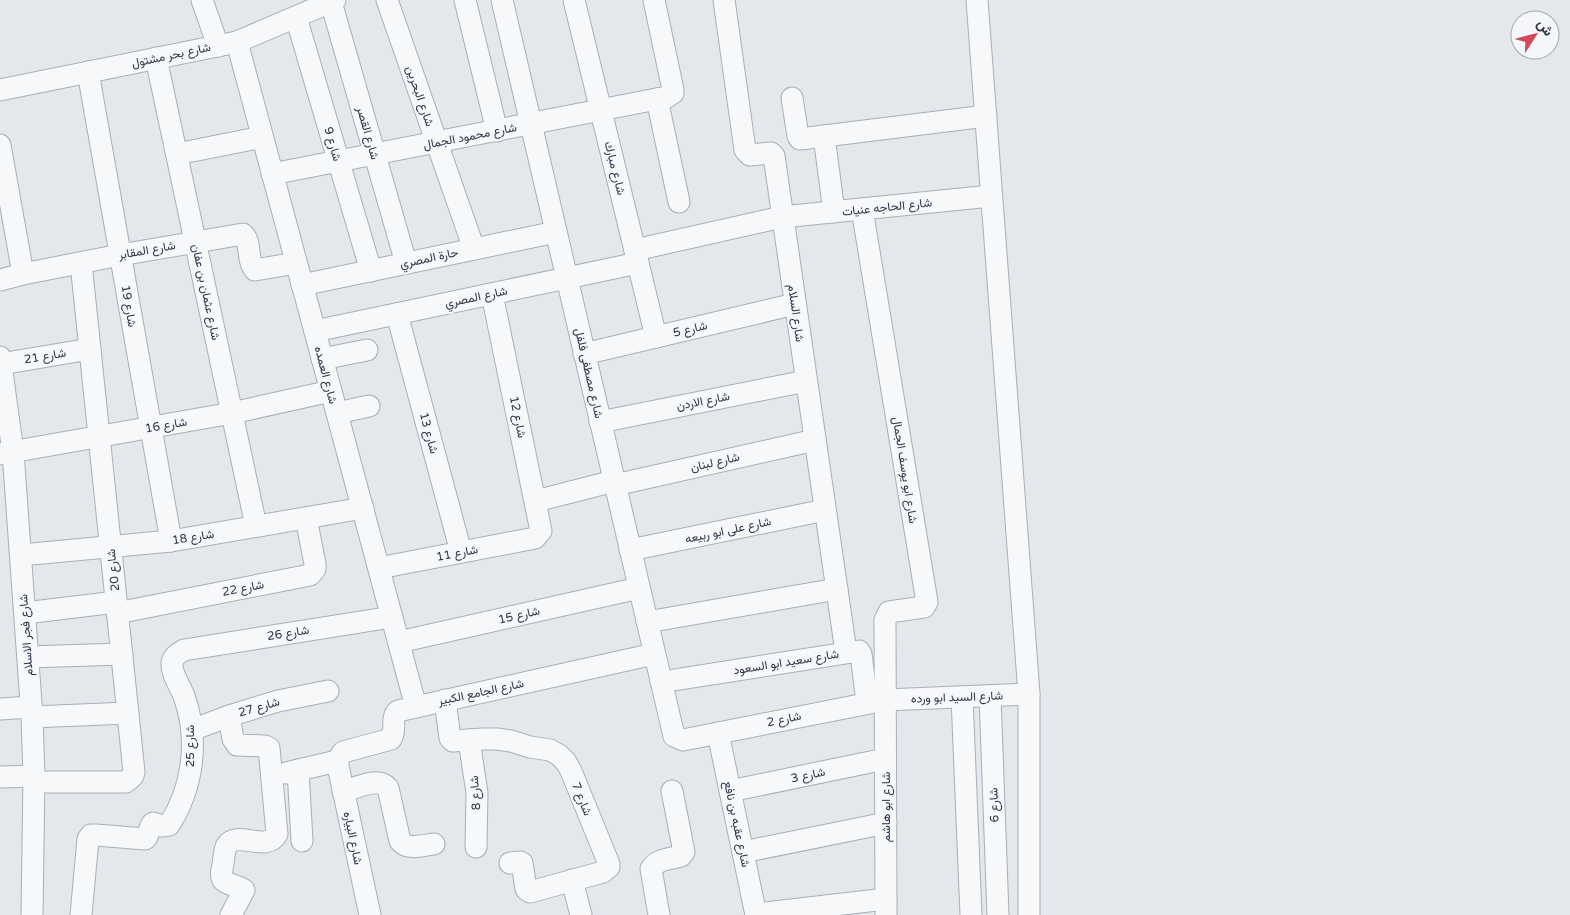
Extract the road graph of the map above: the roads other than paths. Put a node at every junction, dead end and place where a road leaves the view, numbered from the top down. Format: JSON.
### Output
{"nodes":[{"id":1,"x":202,"y":0,"type":"edge"},
{"id":2,"x":387,"y":0,"type":"edge"},
{"id":3,"x":465,"y":0,"type":"edge"},
{"id":4,"x":502,"y":0,"type":"edge"},
{"id":5,"x":574,"y":0,"type":"edge"},
{"id":6,"x":654,"y":0,"type":"edge"},
{"id":7,"x":724,"y":0,"type":"edge"},
{"id":8,"x":977,"y":0,"type":"edge"},
{"id":9,"x":333,"y":1,"type":"edge"},
{"id":10,"x":296,"y":17,"type":"junction"},
{"id":11,"x":227,"y":44,"type":"junction"},
{"id":12,"x":156,"y":58,"type":"junction"},
{"id":13,"x":88,"y":72,"type":"junction"},
{"id":14,"x":0,"y":90,"type":"edge"},
{"id":15,"x":662,"y":98,"type":"junction"},
{"id":16,"x":792,"y":98,"type":"dead end"},
{"id":17,"x":601,"y":110,"type":"junction"},
{"id":18,"x":986,"y":116,"type":"junction"},
{"id":19,"x":531,"y":124,"type":"junction"},
{"id":20,"x":498,"y":130,"type":"junction"},
{"id":21,"x":824,"y":136,"type":"junction"},
{"id":22,"x":262,"y":137,"type":"junction"},
{"id":23,"x":436,"y":142,"type":"junction"},
{"id":24,"x":0,"y":145,"type":"edge"},
{"id":25,"x":177,"y":154,"type":"junction"},
{"id":26,"x":375,"y":154,"type":"junction"},
{"id":27,"x":338,"y":161,"type":"junction"},
{"id":28,"x":272,"y":174,"type":"junction"},
{"id":29,"x":991,"y":196,"type":"junction"},
{"id":30,"x":679,"y":202,"type":"dead end"},
{"id":31,"x":862,"y":209,"type":"junction"},
{"id":32,"x":834,"y":212,"type":"junction"},
{"id":33,"x":782,"y":217,"type":"junction"},
{"id":34,"x":556,"y":232,"type":"junction"},
{"id":35,"x":195,"y":242,"type":"junction"},
{"id":36,"x":474,"y":249,"type":"junction"},
{"id":37,"x":120,"y":255,"type":"junction"},
{"id":38,"x":636,"y":256,"type":"junction"},
{"id":39,"x":80,"y":263,"type":"junction"},
{"id":40,"x":296,"y":263,"type":"junction"},
{"id":41,"x":406,"y":263,"type":"junction"},
{"id":42,"x":371,"y":271,"type":"junction"},
{"id":43,"x":23,"y":274,"type":"junction"},
{"id":44,"x":566,"y":278,"type":"junction"},
{"id":45,"x":0,"y":280,"type":"edge"},
{"id":46,"x":302,"y":285,"type":"junction"},
{"id":47,"x":492,"y":294,"type":"junction"},
{"id":48,"x":795,"y":304,"type":"junction"},
{"id":49,"x":397,"y":314,"type":"junction"},
{"id":50,"x":315,"y":331,"type":"junction"},
{"id":51,"x":656,"y":337,"type":"junction"},
{"id":52,"x":90,"y":349,"type":"junction"},
{"id":53,"x":367,"y":350,"type":"dead end"},
{"id":54,"x":584,"y":354,"type":"junction"},
{"id":55,"x":322,"y":359,"type":"junction"},
{"id":56,"x":0,"y":360,"type":"edge"},
{"id":57,"x":806,"y":381,"type":"junction"},
{"id":58,"x":331,"y":391,"type":"junction"},
{"id":59,"x":369,"y":406,"type":"dead end"},
{"id":60,"x":232,"y":413,"type":"junction"},
{"id":61,"x":337,"y":413,"type":"junction"},
{"id":62,"x":600,"y":422,"type":"junction"},
{"id":63,"x":150,"y":428,"type":"junction"},
{"id":64,"x":99,"y":436,"type":"junction"},
{"id":65,"x":815,"y":440,"type":"junction"},
{"id":66,"x":7,"y":453,"type":"edge"},
{"id":67,"x":614,"y":483,"type":"junction"},
{"id":68,"x":536,"y":502,"type":"junction"},
{"id":69,"x":363,"y":508,"type":"junction"},
{"id":70,"x":825,"y":510,"type":"junction"},
{"id":71,"x":306,"y":518,"type":"junction"},
{"id":72,"x":256,"y":526,"type":"junction"},
{"id":73,"x":535,"y":538,"type":"joint"},
{"id":74,"x":171,"y":541,"type":"junction"},
{"id":75,"x":110,"y":546,"type":"junction"},
{"id":76,"x":630,"y":550,"type":"junction"},
{"id":77,"x":460,"y":552,"type":"junction"},
{"id":78,"x":21,"y":555,"type":"junction"},
{"id":79,"x":379,"y":568,"type":"junction"},
{"id":80,"x":639,"y":588,"type":"junction"},
{"id":81,"x":837,"y":589,"type":"junction"},
{"id":82,"x":117,"y":607,"type":"junction"},
{"id":83,"x":25,"y":613,"type":"junction"},
{"id":84,"x":392,"y":617,"type":"junction"},
{"id":85,"x":647,"y":622,"type":"junction"},
{"id":86,"x":398,"y":642,"type":"junction"},
{"id":87,"x":184,"y":650,"type":"joint"},
{"id":88,"x":846,"y":652,"type":"junction"},
{"id":89,"x":122,"y":654,"type":"junction"},
{"id":90,"x":654,"y":654,"type":"junction"},
{"id":91,"x":28,"y":657,"type":"junction"},
{"id":92,"x":661,"y":682,"type":"junction"},
{"id":93,"x":328,"y":690,"type":"dead end"},
{"id":94,"x":1028,"y":694,"type":"junction"},
{"id":95,"x":990,"y":696,"type":"junction"},
{"id":96,"x":962,"y":697,"type":"junction"},
{"id":97,"x":445,"y":700,"type":"junction"},
{"id":98,"x":876,"y":701,"type":"junction"},
{"id":99,"x":416,"y":707,"type":"junction"},
{"id":100,"x":0,"y":709,"type":"edge"},
{"id":101,"x":32,"y":712,"type":"junction"},
{"id":102,"x":128,"y":712,"type":"junction"},
{"id":103,"x":229,"y":716,"type":"junction"},
{"id":104,"x":192,"y":730,"type":"junction"},
{"id":105,"x":718,"y":733,"type":"junction"},
{"id":106,"x":469,"y":740,"type":"junction"},
{"id":107,"x":683,"y":740,"type":"joint"},
{"id":108,"x":886,"y":760,"type":"junction"},
{"id":109,"x":337,"y":761,"type":"junction"},
{"id":110,"x":298,"y":770,"type":"junction"},
{"id":111,"x":272,"y":776,"type":"junction"},
{"id":112,"x":0,"y":777,"type":"edge"},
{"id":113,"x":34,"y":779,"type":"junction"},
{"id":114,"x":672,"y":790,"type":"dead end"},
{"id":115,"x":730,"y":791,"type":"junction"},
{"id":116,"x":343,"y":792,"type":"junction"},
{"id":117,"x":886,"y":823,"type":"junction"},
{"id":118,"x":302,"y":840,"type":"dead end"},
{"id":119,"x":434,"y":844,"type":"dead end"},
{"id":120,"x":476,"y":846,"type":"dead end"},
{"id":121,"x":743,"y":852,"type":"junction"},
{"id":122,"x":510,"y":863,"type":"dead end"},
{"id":123,"x":572,"y":880,"type":"junction"},
{"id":124,"x":886,"y":907,"type":"edge"},
{"id":125,"x":32,"y":915,"type":"edge"},
{"id":126,"x":81,"y":915,"type":"edge"},
{"id":127,"x":231,"y":915,"type":"edge"},
{"id":128,"x":370,"y":915,"type":"edge"},
{"id":129,"x":581,"y":915,"type":"edge"},
{"id":130,"x":660,"y":915,"type":"edge"},
{"id":131,"x":756,"y":915,"type":"edge"},
{"id":132,"x":971,"y":915,"type":"edge"},
{"id":133,"x":998,"y":915,"type":"edge"},
{"id":134,"x":1028,"y":915,"type":"edge"}],
"edges":[{"from":1,"to":11,"type":"street","name":"شارع العمده"},
{"from":2,"to":23,"type":"street","name":"شارع البحرين"},
{"from":3,"to":20,"type":"street"},
{"from":4,"to":19,"type":"street","name":"شارع مصطفى فلفل"},
{"from":5,"to":17,"type":"street","name":"شارع مبارك"},
{"from":6,"to":15,"type":"street"},
{"from":7,"to":33,"type":"street","name":"شارع السلام"},
{"from":8,"to":18,"type":"street"},
{"from":9,"to":10,"type":"street","name":"شارع بحر مشتول"},
{"from":9,"to":26,"type":"street","name":"شارع القصر"},
{"from":10,"to":11,"type":"street","name":"شارع بحر مشتول"},
{"from":10,"to":27,"type":"street","name":"شارع 9"},
{"from":11,"to":12,"type":"street","name":"شارع بحر مشتول"},
{"from":11,"to":22,"type":"street","name":"شارع العمده"},
{"from":12,"to":13,"type":"street","name":"شارع بحر مشتول"},
{"from":12,"to":25,"type":"street","name":"شارع عثمان بن عفان"},
{"from":13,"to":14,"type":"street","name":"شارع بحر مشتول"},
{"from":13,"to":37,"type":"street","name":"شارع 19"},
{"from":15,"to":17,"type":"street","name":"شارع محمود الجمال"},
{"from":15,"to":30,"type":"street"},
{"from":16,"to":21,"type":"street"},
{"from":17,"to":19,"type":"street","name":"شارع محمود الجمال"},
{"from":17,"to":38,"type":"street","name":"شارع مبارك"},
{"from":18,"to":21,"type":"street"},
{"from":18,"to":29,"type":"street"},
{"from":19,"to":20,"type":"street","name":"شارع محمود الجمال"},
{"from":19,"to":34,"type":"street","name":"شارع مصطفى فلفل"},
{"from":20,"to":23,"type":"street","name":"شارع محمود الجمال"},
{"from":21,"to":32,"type":"street"},
{"from":22,"to":25,"type":"street"},
{"from":22,"to":28,"type":"street","name":"شارع العمده"},
{"from":23,"to":26,"type":"street","name":"شارع محمود الجمال"},
{"from":23,"to":36,"type":"street","name":"شارع البحرين"},
{"from":24,"to":43,"type":"street"},
{"from":25,"to":35,"type":"street","name":"شارع عثمان بن عفان"},
{"from":26,"to":27,"type":"street","name":"شارع محمود الجمال"},
{"from":26,"to":41,"type":"street","name":"شارع القصر"},
{"from":27,"to":28,"type":"street","name":"شارع محمود الجمال"},
{"from":27,"to":42,"type":"street","name":"شارع 9"},
{"from":28,"to":40,"type":"street","name":"شارع العمده"},
{"from":29,"to":31,"type":"street","name":"شارع الحاجه عنيات"},
{"from":29,"to":94,"type":"street"},
{"from":31,"to":32,"type":"street","name":"شارع الحاجه عنيات"},
{"from":31,"to":98,"type":"street","name":"شارع ابو يوسف الجمال"},
{"from":32,"to":33,"type":"street","name":"شارع الحاجه عنيات"},
{"from":33,"to":38,"type":"street","name":"شارع المصري"},
{"from":33,"to":48,"type":"street","name":"شارع السلام"},
{"from":34,"to":36,"type":"street","name":"حارة المصري"},
{"from":34,"to":44,"type":"street","name":"شارع مصطفى فلفل"},
{"from":35,"to":37,"type":"street","name":"شارع المقابر"},
{"from":35,"to":40,"type":"street","name":"شارع المقابر"},
{"from":35,"to":60,"type":"street","name":"شارع عثمان بن عفان"},
{"from":36,"to":41,"type":"street","name":"حارة المصري"},
{"from":37,"to":39,"type":"street","name":"شارع المقابر"},
{"from":37,"to":63,"type":"street","name":"شارع 19"},
{"from":38,"to":44,"type":"street","name":"شارع المصري"},
{"from":38,"to":51,"type":"street","name":"شارع مبارك"},
{"from":39,"to":43,"type":"street","name":"شارع المقابر"},
{"from":39,"to":52,"type":"street","name":"شارع 20"},
{"from":40,"to":46,"type":"street","name":"شارع العمده"},
{"from":41,"to":42,"type":"street","name":"حارة المصري"},
{"from":42,"to":46,"type":"street","name":"حارة المصري"},
{"from":43,"to":45,"type":"street","name":"شارع المقابر"},
{"from":44,"to":47,"type":"street","name":"شارع المصري"},
{"from":44,"to":54,"type":"street","name":"شارع مصطفى فلفل"},
{"from":46,"to":50,"type":"street","name":"شارع العمده"},
{"from":47,"to":49,"type":"street","name":"شارع المصري"},
{"from":47,"to":68,"type":"street","name":"شارع 12"},
{"from":48,"to":51,"type":"street","name":"شارع 5"},
{"from":48,"to":57,"type":"street","name":"شارع السلام"},
{"from":49,"to":50,"type":"street","name":"شارع المصري"},
{"from":49,"to":77,"type":"street","name":"شارع 13"},
{"from":50,"to":55,"type":"street","name":"شارع العمده"},
{"from":51,"to":54,"type":"street","name":"شارع 5"},
{"from":52,"to":56,"type":"street","name":"شارع 21"},
{"from":52,"to":64,"type":"street","name":"شارع 20"},
{"from":53,"to":55,"type":"street"},
{"from":54,"to":62,"type":"street","name":"شارع مصطفى فلفل"},
{"from":55,"to":58,"type":"street","name":"شارع العمده"},
{"from":56,"to":66,"type":"street","name":"شارع فجر الاسلام"},
{"from":57,"to":62,"type":"street","name":"شارع الاردن"},
{"from":57,"to":65,"type":"street","name":"شارع السلام"},
{"from":58,"to":60,"type":"street","name":"شارع 16"},
{"from":58,"to":61,"type":"street","name":"شارع العمده"},
{"from":59,"to":61,"type":"street"},
{"from":60,"to":63,"type":"street","name":"شارع 16"},
{"from":60,"to":72,"type":"street","name":"شارع عثمان بن عفان"},
{"from":61,"to":69,"type":"street","name":"شارع العمده"},
{"from":62,"to":67,"type":"street","name":"شارع مصطفى فلفل"},
{"from":63,"to":64,"type":"street","name":"شارع 16"},
{"from":63,"to":74,"type":"street","name":"شارع 19"},
{"from":64,"to":66,"type":"street","name":"شارع 16"},
{"from":64,"to":75,"type":"street","name":"شارع 20"},
{"from":65,"to":67,"type":"street","name":"شارع لبنان"},
{"from":65,"to":70,"type":"street","name":"شارع السلام"},
{"from":66,"to":78,"type":"street","name":"شارع فجر الاسلام"},
{"from":67,"to":68,"type":"street","name":"شارع لبنان"},
{"from":67,"to":76,"type":"street","name":"شارع مصطفى فلفل"},
{"from":68,"to":73,"type":"street","name":"شارع 12"},
{"from":69,"to":71,"type":"street","name":"شارع 18"},
{"from":69,"to":79,"type":"street","name":"شارع العمده"},
{"from":70,"to":76,"type":"street","name":"شارع على ابو ربيعه"},
{"from":70,"to":81,"type":"street","name":"شارع السلام"},
{"from":71,"to":72,"type":"street","name":"شارع 18"},
{"from":71,"to":82,"type":"street","name":"شارع 22"},
{"from":72,"to":74,"type":"street","name":"شارع 18"},
{"from":73,"to":77,"type":"street","name":"شارع 11"},
{"from":74,"to":75,"type":"street","name":"شارع 18"},
{"from":75,"to":78,"type":"street","name":"شارع 18"},
{"from":75,"to":82,"type":"street","name":"شارع 20"},
{"from":76,"to":80,"type":"street","name":"شارع مصطفى فلفل"},
{"from":77,"to":79,"type":"street","name":"شارع 11"},
{"from":78,"to":83,"type":"street","name":"شارع فجر الاسلام"},
{"from":79,"to":84,"type":"street","name":"شارع العمده"},
{"from":80,"to":85,"type":"street","name":"شارع مصطفى فلفل"},
{"from":80,"to":86,"type":"street","name":"شارع 15"},
{"from":81,"to":85,"type":"street"},
{"from":81,"to":88,"type":"street","name":"شارع السلام"},
{"from":82,"to":83,"type":"street"},
{"from":82,"to":89,"type":"street","name":"شارع 20"},
{"from":83,"to":91,"type":"street","name":"شارع فجر الاسلام"},
{"from":84,"to":86,"type":"street","name":"شارع العمده"},
{"from":84,"to":87,"type":"street","name":"شارع 26"},
{"from":85,"to":90,"type":"street","name":"شارع مصطفى فلفل"},
{"from":86,"to":99,"type":"street","name":"شارع العمده"},
{"from":87,"to":104,"type":"street","name":"شارع 25"},
{"from":88,"to":92,"type":"street","name":"شارع سعيد ابو السعود"},
{"from":88,"to":98,"type":"street","name":"شارع سعيد ابو السعود"},
{"from":89,"to":91,"type":"street"},
{"from":89,"to":102,"type":"street","name":"شارع 20"},
{"from":90,"to":92,"type":"street","name":"شارع مصطفى فلفل"},
{"from":90,"to":97,"type":"street","name":"شارع الجامع الكبير"},
{"from":91,"to":101,"type":"street","name":"شارع فجر الاسلام"},
{"from":92,"to":107,"type":"street","name":"شارع مصطفى فلفل"},
{"from":93,"to":103,"type":"street","name":"شارع 27"},
{"from":94,"to":95,"type":"street","name":"شارع السيد ابو ورده"},
{"from":94,"to":134,"type":"street"},
{"from":95,"to":96,"type":"street","name":"شارع السيد ابو ورده"},
{"from":95,"to":133,"type":"street","name":"شارع 6"},
{"from":96,"to":98,"type":"street","name":"شارع السيد ابو ورده"},
{"from":96,"to":132,"type":"street"},
{"from":97,"to":99,"type":"street","name":"شارع الجامع الكبير"},
{"from":97,"to":106,"type":"street","name":"شارع 7"},
{"from":98,"to":105,"type":"street","name":"شارع 2"},
{"from":98,"to":108,"type":"street","name":"شارع ابو هاشم"},
{"from":99,"to":109,"type":"street","name":"شارع الجامع الكبير"},
{"from":100,"to":101,"type":"street"},
{"from":101,"to":102,"type":"street"},
{"from":101,"to":113,"type":"street","name":"شارع فجر الاسلام"},
{"from":102,"to":113,"type":"street","name":"شارع 20"},
{"from":103,"to":104,"type":"street","name":"شارع 27"},
{"from":103,"to":111,"type":"street"},
{"from":104,"to":126,"type":"street","name":"شارع 25"},
{"from":105,"to":107,"type":"street","name":"شارع 2"},
{"from":105,"to":115,"type":"street","name":"شارع عقبه بن نافع"},
{"from":106,"to":120,"type":"street","name":"شارع 8"},
{"from":106,"to":123,"type":"street","name":"شارع 7"},
{"from":108,"to":115,"type":"street","name":"شارع 3"},
{"from":108,"to":117,"type":"street","name":"شارع ابو هاشم"},
{"from":109,"to":110,"type":"street"},
{"from":109,"to":116,"type":"street","name":"شارع البياره"},
{"from":110,"to":111,"type":"street"},
{"from":110,"to":118,"type":"street"},
{"from":111,"to":127,"type":"street"},
{"from":112,"to":113,"type":"street"},
{"from":113,"to":125,"type":"street","name":"شارع فجر الاسلام"},
{"from":114,"to":130,"type":"street"},
{"from":115,"to":121,"type":"street","name":"شارع عقبه بن نافع"},
{"from":116,"to":119,"type":"street"},
{"from":116,"to":128,"type":"street","name":"شارع البياره"},
{"from":117,"to":121,"type":"street"},
{"from":117,"to":124,"type":"street","name":"شارع ابو هاشم"},
{"from":121,"to":131,"type":"street","name":"شارع عقبه بن نافع"},
{"from":122,"to":123,"type":"street","name":"شارع 7"},
{"from":123,"to":129,"type":"street"},
{"from":124,"to":131,"type":"street"}]}
